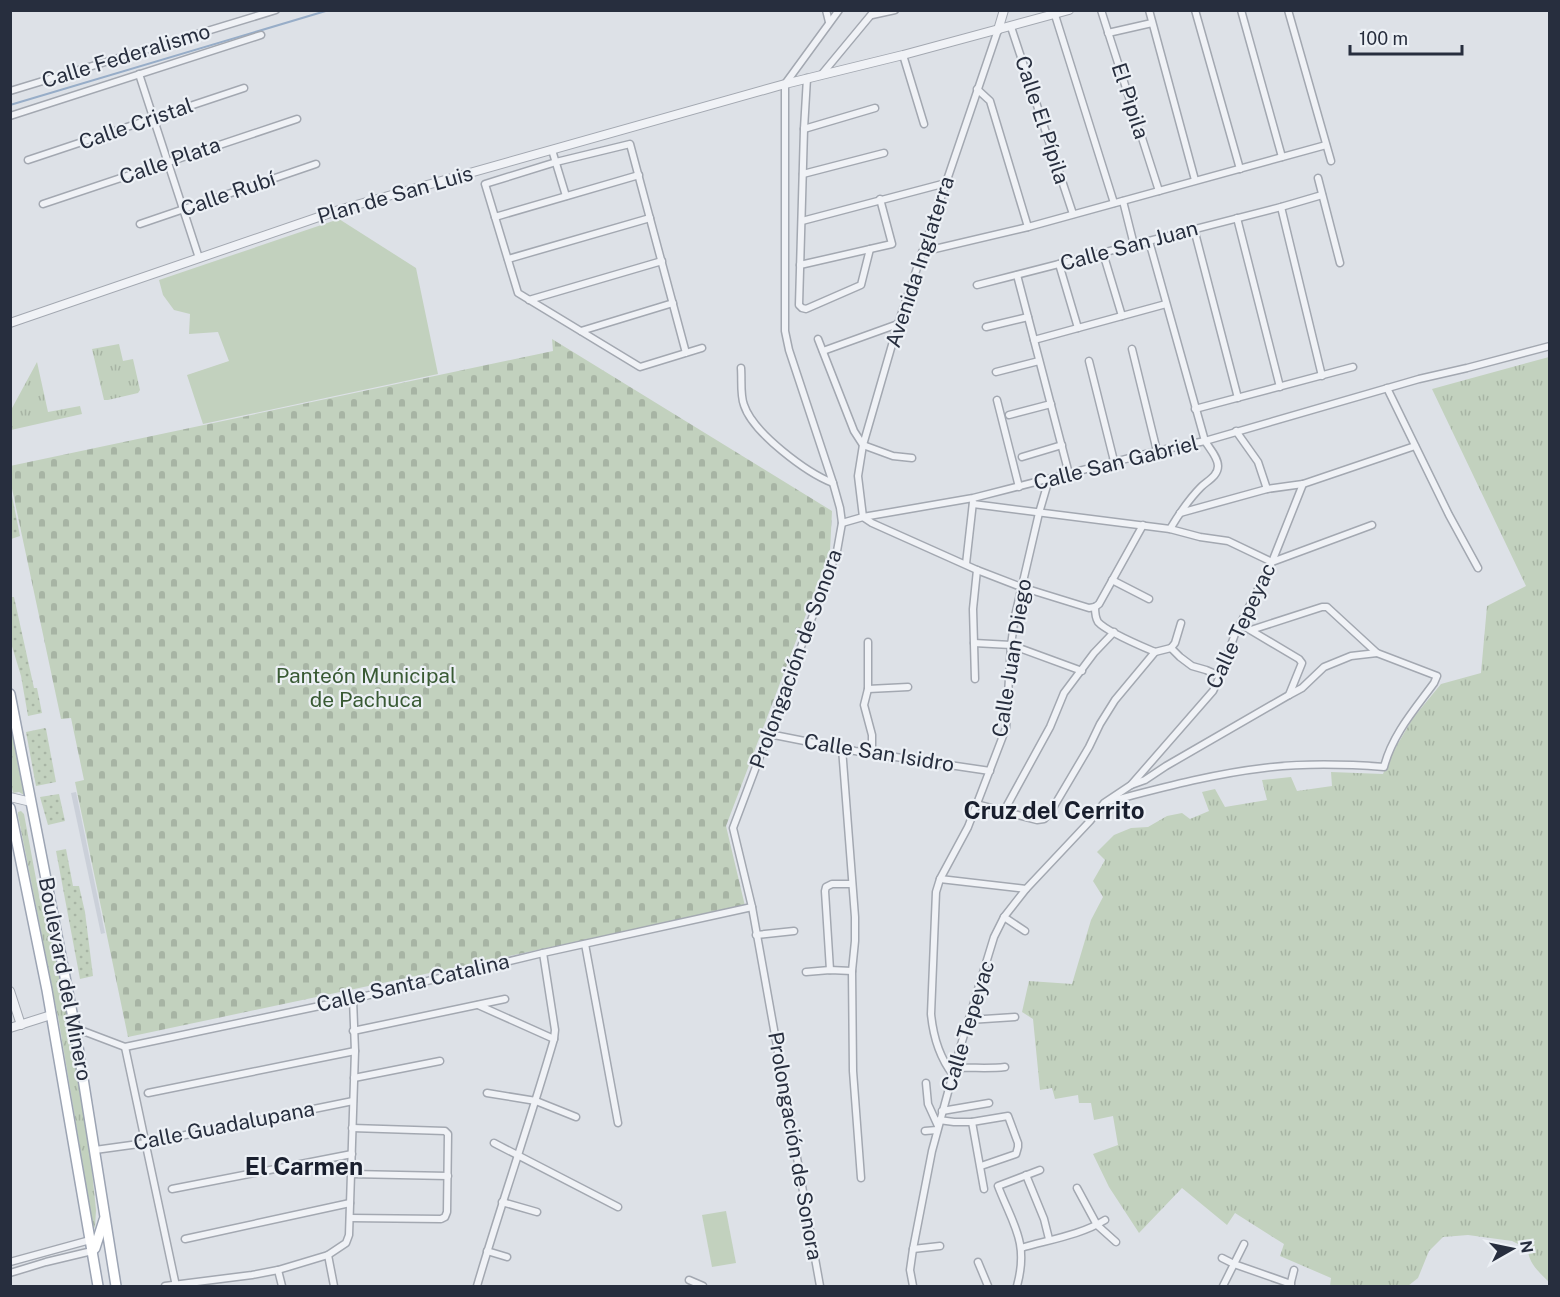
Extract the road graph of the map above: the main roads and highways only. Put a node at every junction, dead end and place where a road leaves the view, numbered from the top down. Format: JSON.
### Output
{"nodes":[{"id":1,"x":10,"y":694,"type":"edge"},
{"id":2,"x":10,"y":807,"type":"edge"},
{"id":3,"x":105,"y":1215,"type":"junction"},
{"id":4,"x":93,"y":1245,"type":"junction"},
{"id":5,"x":112,"y":1266,"type":"junction"},
{"id":6,"x":98,"y":1287,"type":"edge"},
{"id":7,"x":116,"y":1287,"type":"edge"}],
"edges":[{"from":1,"to":3,"type":"main road","name":"Boulevard del Minero"},
{"from":2,"to":4,"type":"main road","name":"Boulevard del Minero"},
{"from":3,"to":4,"type":"main road"},
{"from":3,"to":5,"type":"main road","name":"Boulevard del Minero"},
{"from":4,"to":5,"type":"main road"},
{"from":4,"to":6,"type":"main road","name":"Boulevard del Minero"},
{"from":5,"to":7,"type":"main road","name":"Boulevard del Minero"}]}
